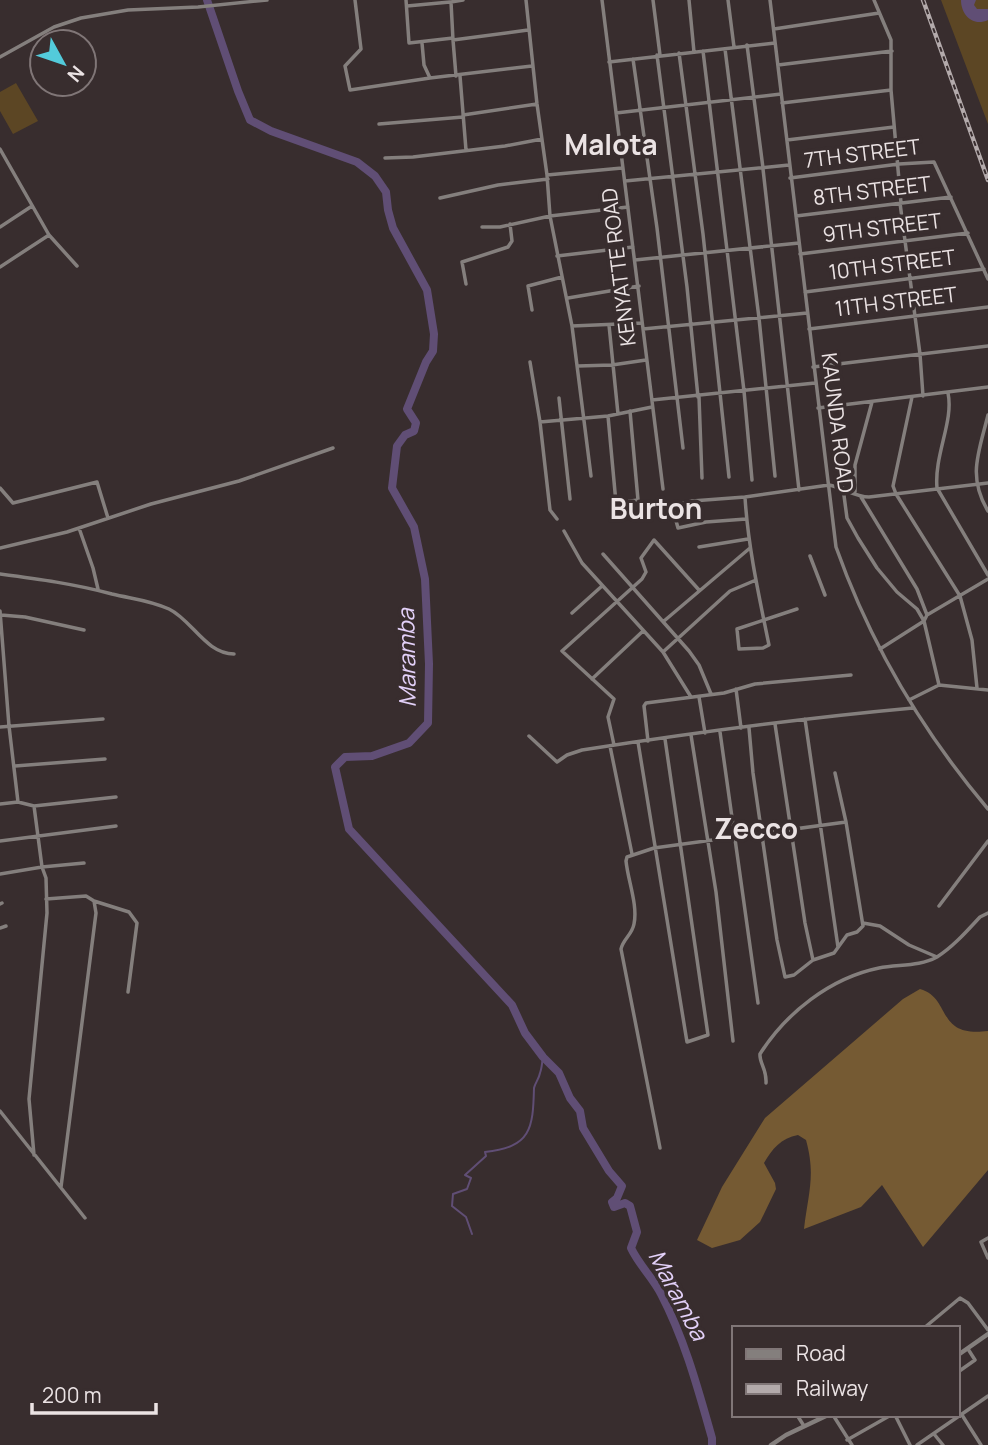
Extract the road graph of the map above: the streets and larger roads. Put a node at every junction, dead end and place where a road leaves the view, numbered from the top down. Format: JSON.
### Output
{"nodes":[{"id":1,"x":262,"y":0,"type":"edge"},
{"id":2,"x":267,"y":0,"type":"edge"},
{"id":3,"x":355,"y":0,"type":"edge"},
{"id":4,"x":406,"y":0,"type":"edge"},
{"id":5,"x":463,"y":0,"type":"edge"},
{"id":6,"x":526,"y":0,"type":"edge"},
{"id":7,"x":601,"y":0,"type":"edge"},
{"id":8,"x":653,"y":0,"type":"edge"},
{"id":9,"x":689,"y":0,"type":"edge"},
{"id":10,"x":728,"y":0,"type":"edge"},
{"id":11,"x":770,"y":0,"type":"edge"},
{"id":12,"x":874,"y":0,"type":"edge"},
{"id":13,"x":241,"y":1,"type":"edge"},
{"id":14,"x":451,"y":1,"type":"edge"},
{"id":15,"x":407,"y":6,"type":"junction"},
{"id":16,"x":879,"y":13,"type":"junction"},
{"id":17,"x":774,"y":29,"type":"junction"},
{"id":18,"x":528,"y":30,"type":"junction"},
{"id":19,"x":453,"y":39,"type":"junction"},
{"id":20,"x":422,"y":43,"type":"junction"},
{"id":21,"x":775,"y":43,"type":"junction"},
{"id":22,"x":747,"y":46,"type":"junction"},
{"id":23,"x":734,"y":47,"type":"junction"},
{"id":24,"x":725,"y":49,"type":"junction"},
{"id":25,"x":703,"y":51,"type":"junction"},
{"id":26,"x":892,"y":51,"type":"junction"},
{"id":27,"x":694,"y":52,"type":"junction"},
{"id":28,"x":679,"y":53,"type":"junction"},
{"id":29,"x":659,"y":55,"type":"junction"},
{"id":30,"x":0,"y":57,"type":"edge"},
{"id":31,"x":633,"y":59,"type":"junction"},
{"id":32,"x":609,"y":62,"type":"junction"},
{"id":33,"x":778,"y":65,"type":"junction"},
{"id":34,"x":532,"y":66,"type":"junction"},
{"id":35,"x":458,"y":76,"type":"junction"},
{"id":36,"x":430,"y":78,"type":"junction"},
{"id":37,"x":891,"y":90,"type":"junction"},
{"id":38,"x":781,"y":94,"type":"junction"},
{"id":39,"x":754,"y":98,"type":"junction"},
{"id":40,"x":731,"y":101,"type":"junction"},
{"id":41,"x":782,"y":103,"type":"junction"},
{"id":42,"x":537,"y":104,"type":"junction"},
{"id":43,"x":709,"y":104,"type":"junction"},
{"id":44,"x":686,"y":106,"type":"junction"},
{"id":45,"x":663,"y":108,"type":"junction"},
{"id":46,"x":641,"y":111,"type":"junction"},
{"id":47,"x":615,"y":113,"type":"junction"},
{"id":48,"x":463,"y":116,"type":"junction"},
{"id":49,"x":379,"y":124,"type":"dead end"},
{"id":50,"x":894,"y":127,"type":"junction"},
{"id":51,"x":542,"y":139,"type":"junction"},
{"id":52,"x":787,"y":140,"type":"junction"},
{"id":53,"x":0,"y":149,"type":"edge"},
{"id":54,"x":466,"y":150,"type":"junction"},
{"id":55,"x":386,"y":158,"type":"dead end"},
{"id":56,"x":899,"y":164,"type":"junction"},
{"id":57,"x":789,"y":165,"type":"junction"},
{"id":58,"x":622,"y":168,"type":"junction"},
{"id":59,"x":763,"y":169,"type":"junction"},
{"id":60,"x":740,"y":171,"type":"junction"},
{"id":61,"x":717,"y":173,"type":"junction"},
{"id":62,"x":694,"y":175,"type":"junction"},
{"id":63,"x":547,"y":177,"type":"junction"},
{"id":64,"x":672,"y":177,"type":"junction"},
{"id":65,"x":790,"y":178,"type":"junction"},
{"id":66,"x":650,"y":179,"type":"junction"},
{"id":67,"x":625,"y":181,"type":"junction"},
{"id":68,"x":951,"y":197,"type":"junction"},
{"id":69,"x":440,"y":198,"type":"dead end"},
{"id":70,"x":901,"y":203,"type":"junction"},
{"id":71,"x":32,"y":206,"type":"junction"},
{"id":72,"x":628,"y":207,"type":"junction"},
{"id":73,"x":550,"y":216,"type":"junction"},
{"id":74,"x":796,"y":216,"type":"junction"},
{"id":75,"x":510,"y":224,"type":"junction"},
{"id":76,"x":0,"y":227,"type":"edge"},
{"id":77,"x":482,"y":227,"type":"dead end"},
{"id":78,"x":968,"y":233,"type":"junction"},
{"id":79,"x":49,"y":235,"type":"junction"},
{"id":80,"x":799,"y":243,"type":"junction"},
{"id":81,"x":904,"y":243,"type":"junction"},
{"id":82,"x":633,"y":247,"type":"junction"},
{"id":83,"x":772,"y":247,"type":"junction"},
{"id":84,"x":750,"y":249,"type":"junction"},
{"id":85,"x":727,"y":252,"type":"junction"},
{"id":86,"x":705,"y":253,"type":"junction"},
{"id":87,"x":800,"y":254,"type":"junction"},
{"id":88,"x":683,"y":255,"type":"junction"},
{"id":89,"x":557,"y":256,"type":"junction"},
{"id":90,"x":660,"y":257,"type":"junction"},
{"id":91,"x":635,"y":260,"type":"junction"},
{"id":92,"x":77,"y":266,"type":"dead end"},
{"id":93,"x":0,"y":267,"type":"edge"},
{"id":94,"x":984,"y":269,"type":"junction"},
{"id":95,"x":562,"y":277,"type":"junction"},
{"id":96,"x":910,"y":278,"type":"junction"},
{"id":97,"x":988,"y":279,"type":"edge"},
{"id":98,"x":466,"y":284,"type":"dead end"},
{"id":99,"x":639,"y":286,"type":"junction"},
{"id":100,"x":805,"y":292,"type":"junction"},
{"id":101,"x":568,"y":298,"type":"junction"},
{"id":102,"x":988,"y":307,"type":"edge"},
{"id":103,"x":532,"y":310,"type":"dead end"},
{"id":104,"x":807,"y":313,"type":"junction"},
{"id":105,"x":780,"y":317,"type":"junction"},
{"id":106,"x":914,"y":317,"type":"junction"},
{"id":107,"x":759,"y":318,"type":"junction"},
{"id":108,"x":735,"y":321,"type":"junction"},
{"id":109,"x":642,"y":323,"type":"junction"},
{"id":110,"x":713,"y":324,"type":"junction"},
{"id":111,"x":609,"y":325,"type":"junction"},
{"id":112,"x":572,"y":326,"type":"junction"},
{"id":113,"x":691,"y":326,"type":"junction"},
{"id":114,"x":668,"y":327,"type":"junction"},
{"id":115,"x":643,"y":329,"type":"junction"},
{"id":116,"x":808,"y":329,"type":"junction"},
{"id":117,"x":988,"y":345,"type":"edge"},
{"id":118,"x":920,"y":354,"type":"junction"},
{"id":119,"x":646,"y":360,"type":"junction"},
{"id":120,"x":530,"y":362,"type":"dead end"},
{"id":121,"x":612,"y":365,"type":"junction"},
{"id":122,"x":578,"y":366,"type":"junction"},
{"id":123,"x":813,"y":368,"type":"junction"},
{"id":124,"x":815,"y":383,"type":"junction"},
{"id":125,"x":789,"y":387,"type":"junction"},
{"id":126,"x":988,"y":387,"type":"edge"},
{"id":127,"x":766,"y":389,"type":"junction"},
{"id":128,"x":744,"y":391,"type":"junction"},
{"id":129,"x":948,"y":393,"type":"junction"},
{"id":130,"x":721,"y":394,"type":"junction"},
{"id":131,"x":923,"y":396,"type":"junction"},
{"id":132,"x":699,"y":397,"type":"junction"},
{"id":133,"x":912,"y":397,"type":"junction"},
{"id":134,"x":559,"y":398,"type":"dead end"},
{"id":135,"x":676,"y":398,"type":"junction"},
{"id":136,"x":652,"y":400,"type":"junction"},
{"id":137,"x":872,"y":402,"type":"junction"},
{"id":138,"x":652,"y":407,"type":"junction"},
{"id":139,"x":818,"y":408,"type":"junction"},
{"id":140,"x":630,"y":411,"type":"junction"},
{"id":141,"x":618,"y":414,"type":"junction"},
{"id":142,"x":988,"y":415,"type":"edge"},
{"id":143,"x":608,"y":416,"type":"junction"},
{"id":144,"x":584,"y":418,"type":"junction"},
{"id":145,"x":563,"y":420,"type":"junction"},
{"id":146,"x":541,"y":422,"type":"junction"},
{"id":147,"x":333,"y":448,"type":"dead end"},
{"id":148,"x":683,"y":448,"type":"dead end"},
{"id":149,"x":591,"y":476,"type":"dead end"},
{"id":150,"x":775,"y":476,"type":"dead end"},
{"id":151,"x":729,"y":477,"type":"dead end"},
{"id":152,"x":702,"y":478,"type":"dead end"},
{"id":153,"x":752,"y":480,"type":"dead end"},
{"id":154,"x":988,"y":483,"type":"edge"},
{"id":155,"x":829,"y":485,"type":"junction"},
{"id":156,"x":976,"y":485,"type":"junction"},
{"id":157,"x":0,"y":488,"type":"edge"},
{"id":158,"x":843,"y":488,"type":"junction"},
{"id":159,"x":937,"y":488,"type":"junction"},
{"id":160,"x":663,"y":489,"type":"dead end"},
{"id":161,"x":799,"y":490,"type":"junction"},
{"id":162,"x":855,"y":493,"type":"junction"},
{"id":163,"x":896,"y":494,"type":"junction"},
{"id":164,"x":745,"y":497,"type":"junction"},
{"id":165,"x":861,"y":497,"type":"junction"},
{"id":166,"x":570,"y":499,"type":"dead end"},
{"id":167,"x":988,"y":511,"type":"edge"},
{"id":168,"x":108,"y":519,"type":"junction"},
{"id":169,"x":557,"y":519,"type":"dead end"},
{"id":170,"x":746,"y":519,"type":"junction"},
{"id":171,"x":79,"y":528,"type":"junction"},
{"id":172,"x":564,"y":531,"type":"dead end"},
{"id":173,"x":748,"y":539,"type":"junction"},
{"id":174,"x":699,"y":547,"type":"dead end"},
{"id":175,"x":0,"y":548,"type":"edge"},
{"id":176,"x":750,"y":548,"type":"junction"},
{"id":177,"x":603,"y":554,"type":"dead end"},
{"id":178,"x":810,"y":556,"type":"dead end"},
{"id":179,"x":0,"y":574,"type":"edge"},
{"id":180,"x":988,"y":577,"type":"edge"},
{"id":181,"x":756,"y":580,"type":"junction"},
{"id":182,"x":602,"y":586,"type":"junction"},
{"id":183,"x":633,"y":587,"type":"junction"},
{"id":184,"x":98,"y":589,"type":"junction"},
{"id":185,"x":698,"y":590,"type":"junction"},
{"id":186,"x":825,"y":596,"type":"dead end"},
{"id":187,"x":960,"y":596,"type":"junction"},
{"id":188,"x":617,"y":601,"type":"junction"},
{"id":189,"x":797,"y":609,"type":"dead end"},
{"id":190,"x":0,"y":613,"type":"edge"},
{"id":191,"x":572,"y":613,"type":"dead end"},
{"id":192,"x":927,"y":615,"type":"junction"},
{"id":193,"x":664,"y":621,"type":"junction"},
{"id":194,"x":924,"y":621,"type":"junction"},
{"id":195,"x":765,"y":622,"type":"junction"},
{"id":196,"x":83,"y":630,"type":"dead end"},
{"id":197,"x":643,"y":631,"type":"junction"},
{"id":198,"x":679,"y":638,"type":"junction"},
{"id":199,"x":880,"y":649,"type":"junction"},
{"id":200,"x":663,"y":652,"type":"junction"},
{"id":201,"x":234,"y":654,"type":"dead end"},
{"id":202,"x":851,"y":674,"type":"dead end"},
{"id":203,"x":592,"y":679,"type":"junction"},
{"id":204,"x":6,"y":685,"type":"junction"},
{"id":205,"x":939,"y":685,"type":"junction"},
{"id":206,"x":0,"y":686,"type":"edge"},
{"id":207,"x":977,"y":688,"type":"junction"},
{"id":208,"x":736,"y":689,"type":"junction"},
{"id":209,"x":988,"y":690,"type":"edge"},
{"id":210,"x":711,"y":694,"type":"junction"},
{"id":211,"x":691,"y":697,"type":"junction"},
{"id":212,"x":699,"y":697,"type":"junction"},
{"id":213,"x":909,"y":700,"type":"junction"},
{"id":214,"x":913,"y":708,"type":"junction"},
{"id":215,"x":103,"y":719,"type":"dead end"},
{"id":216,"x":805,"y":719,"type":"junction"},
{"id":217,"x":775,"y":724,"type":"junction"},
{"id":218,"x":9,"y":726,"type":"junction"},
{"id":219,"x":0,"y":727,"type":"edge"},
{"id":220,"x":749,"y":728,"type":"junction"},
{"id":221,"x":741,"y":729,"type":"junction"},
{"id":222,"x":720,"y":732,"type":"junction"},
{"id":223,"x":705,"y":733,"type":"junction"},
{"id":224,"x":691,"y":735,"type":"junction"},
{"id":225,"x":529,"y":736,"type":"dead end"},
{"id":226,"x":666,"y":738,"type":"junction"},
{"id":227,"x":648,"y":741,"type":"junction"},
{"id":228,"x":638,"y":742,"type":"junction"},
{"id":229,"x":612,"y":746,"type":"junction"},
{"id":230,"x":105,"y":760,"type":"dead end"},
{"id":231,"x":15,"y":766,"type":"junction"},
{"id":232,"x":835,"y":773,"type":"dead end"},
{"id":233,"x":116,"y":797,"type":"dead end"},
{"id":234,"x":18,"y":802,"type":"junction"},
{"id":235,"x":0,"y":804,"type":"edge"},
{"id":236,"x":34,"y":806,"type":"junction"},
{"id":237,"x":988,"y":809,"type":"edge"},
{"id":238,"x":846,"y":822,"type":"junction"},
{"id":239,"x":116,"y":826,"type":"dead end"},
{"id":240,"x":820,"y":826,"type":"junction"},
{"id":241,"x":790,"y":830,"type":"junction"},
{"id":242,"x":762,"y":834,"type":"junction"},
{"id":243,"x":38,"y":836,"type":"junction"},
{"id":244,"x":736,"y":836,"type":"junction"},
{"id":245,"x":0,"y":841,"type":"edge"},
{"id":246,"x":708,"y":841,"type":"junction"},
{"id":247,"x":988,"y":841,"type":"edge"},
{"id":248,"x":680,"y":845,"type":"junction"},
{"id":249,"x":654,"y":848,"type":"junction"},
{"id":250,"x":632,"y":854,"type":"junction"},
{"id":251,"x":84,"y":863,"type":"dead end"},
{"id":252,"x":42,"y":867,"type":"junction"},
{"id":253,"x":0,"y":874,"type":"edge"},
{"id":254,"x":47,"y":898,"type":"junction"},
{"id":255,"x":94,"y":901,"type":"junction"},
{"id":256,"x":939,"y":906,"type":"dead end"},
{"id":257,"x":988,"y":913,"type":"edge"},
{"id":258,"x":863,"y":923,"type":"junction"},
{"id":259,"x":6,"y":926,"type":"dead end"},
{"id":260,"x":0,"y":928,"type":"edge"},
{"id":261,"x":838,"y":947,"type":"junction"},
{"id":262,"x":937,"y":957,"type":"junction"},
{"id":263,"x":813,"y":960,"type":"junction"},
{"id":264,"x":128,"y":992,"type":"dead end"},
{"id":265,"x":758,"y":1003,"type":"dead end"},
{"id":266,"x":733,"y":1041,"type":"dead end"},
{"id":267,"x":766,"y":1083,"type":"dead end"},
{"id":268,"x":0,"y":1111,"type":"edge"},
{"id":269,"x":660,"y":1148,"type":"dead end"},
{"id":270,"x":34,"y":1155,"type":"junction"},
{"id":271,"x":61,"y":1187,"type":"junction"},
{"id":272,"x":85,"y":1218,"type":"dead end"},
{"id":273,"x":988,"y":1238,"type":"edge"},
{"id":274,"x":988,"y":1258,"type":"edge"},
{"id":275,"x":926,"y":1326,"type":"edge"},
{"id":276,"x":988,"y":1332,"type":"edge"},
{"id":277,"x":968,"y":1349,"type":"junction"},
{"id":278,"x":960,"y":1354,"type":"edge"},
{"id":279,"x":960,"y":1371,"type":"edge"},
{"id":280,"x":988,"y":1396,"type":"edge"},
{"id":281,"x":962,"y":1415,"type":"joint"},
{"id":282,"x":798,"y":1417,"type":"edge"},
{"id":283,"x":824,"y":1417,"type":"edge"},
{"id":284,"x":834,"y":1417,"type":"edge"},
{"id":285,"x":889,"y":1417,"type":"edge"},
{"id":286,"x":894,"y":1417,"type":"edge"},
{"id":287,"x":959,"y":1417,"type":"edge"},
{"id":288,"x":804,"y":1426,"type":"junction"},
{"id":289,"x":934,"y":1434,"type":"junction"},
{"id":290,"x":847,"y":1440,"type":"junction"},
{"id":291,"x":771,"y":1445,"type":"edge"},
{"id":292,"x":852,"y":1445,"type":"edge"},
{"id":293,"x":910,"y":1445,"type":"edge"},
{"id":294,"x":917,"y":1445,"type":"edge"},
{"id":295,"x":943,"y":1445,"type":"edge"},
{"id":296,"x":981,"y":1445,"type":"edge"}],
"edges":[{"from":1,"to":2,"type":"street"},
{"from":1,"to":13,"type":"street"},
{"from":3,"to":36,"type":"street"},
{"from":4,"to":15,"type":"street"},
{"from":5,"to":14,"type":"street"},
{"from":6,"to":18,"type":"street"},
{"from":7,"to":32,"type":"street","name":"KENYATTE ROAD"},
{"from":8,"to":29,"type":"street"},
{"from":9,"to":27,"type":"street"},
{"from":10,"to":23,"type":"street"},
{"from":11,"to":17,"type":"street","name":"KAUNDA ROAD"},
{"from":12,"to":16,"type":"street"},
{"from":13,"to":30,"type":"street"},
{"from":14,"to":15,"type":"street"},
{"from":14,"to":19,"type":"street"},
{"from":15,"to":20,"type":"street"},
{"from":16,"to":17,"type":"street"},
{"from":16,"to":26,"type":"street"},
{"from":17,"to":21,"type":"street","name":"KAUNDA ROAD"},
{"from":18,"to":19,"type":"street"},
{"from":18,"to":34,"type":"street"},
{"from":19,"to":20,"type":"street"},
{"from":19,"to":35,"type":"street"},
{"from":20,"to":36,"type":"street"},
{"from":21,"to":22,"type":"street"},
{"from":21,"to":33,"type":"street","name":"KAUNDA ROAD"},
{"from":22,"to":23,"type":"street"},
{"from":22,"to":39,"type":"street"},
{"from":23,"to":24,"type":"street"},
{"from":24,"to":25,"type":"street"},
{"from":24,"to":40,"type":"street"},
{"from":25,"to":27,"type":"street"},
{"from":25,"to":43,"type":"street"},
{"from":26,"to":33,"type":"street"},
{"from":26,"to":37,"type":"street"},
{"from":27,"to":28,"type":"street"},
{"from":28,"to":29,"type":"street"},
{"from":28,"to":44,"type":"street"},
{"from":29,"to":31,"type":"street"},
{"from":29,"to":45,"type":"street"},
{"from":31,"to":32,"type":"street"},
{"from":31,"to":46,"type":"street"},
{"from":32,"to":47,"type":"street","name":"KENYATTE ROAD"},
{"from":33,"to":38,"type":"street","name":"KAUNDA ROAD"},
{"from":34,"to":35,"type":"street"},
{"from":34,"to":42,"type":"street"},
{"from":35,"to":36,"type":"street"},
{"from":35,"to":48,"type":"street"},
{"from":37,"to":41,"type":"street"},
{"from":37,"to":50,"type":"street"},
{"from":38,"to":39,"type":"street"},
{"from":38,"to":41,"type":"street","name":"KAUNDA ROAD"},
{"from":39,"to":40,"type":"street"},
{"from":39,"to":59,"type":"street"},
{"from":40,"to":43,"type":"street"},
{"from":40,"to":60,"type":"street"},
{"from":41,"to":52,"type":"street","name":"KAUNDA ROAD"},
{"from":42,"to":48,"type":"street"},
{"from":42,"to":51,"type":"street"},
{"from":43,"to":44,"type":"street"},
{"from":43,"to":61,"type":"street"},
{"from":44,"to":45,"type":"street"},
{"from":44,"to":62,"type":"street"},
{"from":45,"to":46,"type":"street"},
{"from":45,"to":64,"type":"street"},
{"from":46,"to":47,"type":"street"},
{"from":46,"to":66,"type":"street"},
{"from":47,"to":58,"type":"street","name":"KENYATTE ROAD"},
{"from":48,"to":49,"type":"street"},
{"from":48,"to":54,"type":"street"},
{"from":50,"to":52,"type":"street"},
{"from":50,"to":56,"type":"street"},
{"from":51,"to":54,"type":"street"},
{"from":51,"to":63,"type":"street"},
{"from":52,"to":57,"type":"street","name":"KAUNDA ROAD"},
{"from":53,"to":71,"type":"street"},
{"from":54,"to":55,"type":"street"},
{"from":56,"to":65,"type":"street","name":"7TH STREET"},
{"from":56,"to":68,"type":"street","name":"7TH STREET"},
{"from":56,"to":70,"type":"street"},
{"from":57,"to":59,"type":"street"},
{"from":57,"to":65,"type":"street","name":"KAUNDA ROAD"},
{"from":58,"to":63,"type":"street"},
{"from":58,"to":67,"type":"street","name":"KENYATTE ROAD"},
{"from":59,"to":60,"type":"street"},
{"from":59,"to":83,"type":"street"},
{"from":60,"to":61,"type":"street"},
{"from":60,"to":84,"type":"street"},
{"from":61,"to":62,"type":"street"},
{"from":61,"to":85,"type":"street"},
{"from":62,"to":64,"type":"street"},
{"from":62,"to":86,"type":"street"},
{"from":63,"to":69,"type":"street"},
{"from":63,"to":73,"type":"street"},
{"from":64,"to":66,"type":"street"},
{"from":64,"to":88,"type":"street"},
{"from":65,"to":74,"type":"street","name":"KAUNDA ROAD"},
{"from":66,"to":67,"type":"street"},
{"from":66,"to":90,"type":"street"},
{"from":67,"to":72,"type":"street","name":"KENYATTE ROAD"},
{"from":68,"to":70,"type":"street","name":"8TH STREET"},
{"from":68,"to":78,"type":"street"},
{"from":70,"to":74,"type":"street","name":"8TH STREET"},
{"from":70,"to":81,"type":"street"},
{"from":71,"to":76,"type":"street"},
{"from":71,"to":79,"type":"street"},
{"from":72,"to":73,"type":"street"},
{"from":72,"to":82,"type":"street","name":"KENYATTE ROAD"},
{"from":73,"to":75,"type":"street"},
{"from":73,"to":89,"type":"street"},
{"from":74,"to":80,"type":"street","name":"KAUNDA ROAD"},
{"from":75,"to":77,"type":"street"},
{"from":75,"to":98,"type":"street"},
{"from":78,"to":81,"type":"street","name":"9TH STREET"},
{"from":78,"to":94,"type":"street"},
{"from":79,"to":92,"type":"street"},
{"from":79,"to":93,"type":"street"},
{"from":80,"to":83,"type":"street"},
{"from":80,"to":87,"type":"street","name":"KAUNDA ROAD"},
{"from":81,"to":87,"type":"street","name":"9TH STREET"},
{"from":81,"to":96,"type":"street"},
{"from":82,"to":89,"type":"street"},
{"from":82,"to":91,"type":"street","name":"KENYATTE ROAD"},
{"from":83,"to":84,"type":"street"},
{"from":83,"to":105,"type":"street"},
{"from":84,"to":85,"type":"street"},
{"from":84,"to":107,"type":"street"},
{"from":85,"to":86,"type":"street"},
{"from":85,"to":108,"type":"street"},
{"from":86,"to":88,"type":"street"},
{"from":86,"to":110,"type":"street"},
{"from":87,"to":100,"type":"street","name":"KAUNDA ROAD"},
{"from":88,"to":90,"type":"street"},
{"from":88,"to":113,"type":"street"},
{"from":89,"to":95,"type":"street"},
{"from":90,"to":91,"type":"street"},
{"from":90,"to":114,"type":"street"},
{"from":91,"to":99,"type":"street","name":"KENYATTE ROAD"},
{"from":94,"to":96,"type":"street","name":"10TH STREET"},
{"from":94,"to":97,"type":"street"},
{"from":95,"to":101,"type":"street"},
{"from":95,"to":103,"type":"street"},
{"from":96,"to":100,"type":"street","name":"10TH STREET"},
{"from":96,"to":106,"type":"street"},
{"from":99,"to":101,"type":"street"},
{"from":99,"to":109,"type":"street","name":"KENYATTE ROAD"},
{"from":100,"to":104,"type":"street","name":"KAUNDA ROAD"},
{"from":101,"to":112,"type":"street"},
{"from":102,"to":106,"type":"street","name":"11TH STREET"},
{"from":104,"to":105,"type":"street"},
{"from":104,"to":116,"type":"street","name":"KAUNDA ROAD"},
{"from":105,"to":107,"type":"street"},
{"from":105,"to":125,"type":"street"},
{"from":106,"to":116,"type":"street","name":"11TH STREET"},
{"from":106,"to":118,"type":"street"},
{"from":107,"to":108,"type":"street"},
{"from":107,"to":127,"type":"street"},
{"from":108,"to":110,"type":"street"},
{"from":108,"to":128,"type":"street"},
{"from":109,"to":111,"type":"street"},
{"from":109,"to":115,"type":"street","name":"KENYATTE ROAD"},
{"from":110,"to":113,"type":"street"},
{"from":110,"to":130,"type":"street"},
{"from":111,"to":112,"type":"street"},
{"from":111,"to":121,"type":"street"},
{"from":112,"to":122,"type":"street"},
{"from":113,"to":114,"type":"street"},
{"from":113,"to":132,"type":"street"},
{"from":114,"to":115,"type":"street"},
{"from":114,"to":135,"type":"street"},
{"from":115,"to":119,"type":"street","name":"KENYATTE ROAD"},
{"from":116,"to":123,"type":"street","name":"KAUNDA ROAD"},
{"from":117,"to":118,"type":"street"},
{"from":118,"to":123,"type":"street"},
{"from":118,"to":131,"type":"street"},
{"from":119,"to":121,"type":"street"},
{"from":119,"to":136,"type":"street","name":"KENYATTE ROAD"},
{"from":120,"to":146,"type":"street"},
{"from":121,"to":122,"type":"street"},
{"from":121,"to":141,"type":"street"},
{"from":122,"to":144,"type":"street"},
{"from":123,"to":124,"type":"street","name":"KAUNDA ROAD"},
{"from":124,"to":125,"type":"street"},
{"from":124,"to":139,"type":"street","name":"KAUNDA ROAD"},
{"from":125,"to":127,"type":"street"},
{"from":125,"to":161,"type":"street"},
{"from":126,"to":129,"type":"street"},
{"from":127,"to":128,"type":"street"},
{"from":127,"to":150,"type":"street"},
{"from":128,"to":130,"type":"street"},
{"from":128,"to":153,"type":"street"},
{"from":129,"to":131,"type":"street"},
{"from":129,"to":159,"type":"street"},
{"from":130,"to":132,"type":"street"},
{"from":130,"to":151,"type":"street"},
{"from":131,"to":133,"type":"street"},
{"from":132,"to":135,"type":"street"},
{"from":132,"to":152,"type":"street"},
{"from":133,"to":137,"type":"street"},
{"from":133,"to":163,"type":"street"},
{"from":134,"to":145,"type":"street"},
{"from":135,"to":136,"type":"street"},
{"from":135,"to":148,"type":"street"},
{"from":136,"to":138,"type":"street","name":"KENYATTE ROAD"},
{"from":137,"to":139,"type":"street"},
{"from":137,"to":162,"type":"street"},
{"from":138,"to":140,"type":"street"},
{"from":138,"to":160,"type":"street","name":"KENYATTE ROAD"},
{"from":139,"to":155,"type":"street","name":"KAUNDA ROAD"},
{"from":140,"to":141,"type":"street"},
{"from":140,"to":143,"type":"street"},
{"from":141,"to":143,"type":"street"},
{"from":142,"to":156,"type":"street"},
{"from":143,"to":144,"type":"street"},
{"from":144,"to":145,"type":"street"},
{"from":144,"to":149,"type":"street"},
{"from":145,"to":146,"type":"street"},
{"from":145,"to":166,"type":"street"},
{"from":146,"to":169,"type":"street"},
{"from":147,"to":168,"type":"street"},
{"from":154,"to":156,"type":"street"},
{"from":155,"to":158,"type":"street"},
{"from":155,"to":161,"type":"street"},
{"from":155,"to":199,"type":"street","name":"KAUNDA ROAD"},
{"from":156,"to":159,"type":"street"},
{"from":156,"to":167,"type":"street"},
{"from":157,"to":168,"type":"street"},
{"from":158,"to":162,"type":"street"},
{"from":158,"to":194,"type":"street"},
{"from":159,"to":163,"type":"street"},
{"from":159,"to":180,"type":"street"},
{"from":161,"to":164,"type":"street"},
{"from":162,"to":165,"type":"street"},
{"from":163,"to":165,"type":"street"},
{"from":163,"to":187,"type":"street"},
{"from":164,"to":170,"type":"street"},
{"from":164,"to":170,"type":"street"},
{"from":165,"to":192,"type":"street"},
{"from":168,"to":171,"type":"street"},
{"from":170,"to":173,"type":"street"},
{"from":171,"to":175,"type":"street"},
{"from":171,"to":184,"type":"street"},
{"from":172,"to":182,"type":"street"},
{"from":173,"to":174,"type":"street"},
{"from":173,"to":176,"type":"street"},
{"from":176,"to":181,"type":"street"},
{"from":176,"to":185,"type":"street"},
{"from":177,"to":183,"type":"street"},
{"from":178,"to":186,"type":"street"},
{"from":179,"to":184,"type":"street"},
{"from":180,"to":187,"type":"street"},
{"from":181,"to":195,"type":"street"},
{"from":181,"to":198,"type":"street"},
{"from":182,"to":188,"type":"street"},
{"from":182,"to":191,"type":"street"},
{"from":183,"to":185,"type":"street"},
{"from":183,"to":188,"type":"street"},
{"from":183,"to":193,"type":"street"},
{"from":184,"to":201,"type":"street"},
{"from":185,"to":193,"type":"street"},
{"from":187,"to":192,"type":"street"},
{"from":187,"to":207,"type":"street"},
{"from":188,"to":197,"type":"street"},
{"from":188,"to":203,"type":"street"},
{"from":189,"to":195,"type":"street"},
{"from":190,"to":196,"type":"street"},
{"from":190,"to":204,"type":"street"},
{"from":192,"to":194,"type":"street"},
{"from":193,"to":198,"type":"street"},
{"from":194,"to":199,"type":"street"},
{"from":194,"to":205,"type":"street"},
{"from":195,"to":195,"type":"street"},
{"from":197,"to":200,"type":"street"},
{"from":197,"to":203,"type":"street"},
{"from":198,"to":200,"type":"street"},
{"from":198,"to":210,"type":"street"},
{"from":199,"to":213,"type":"street","name":"KAUNDA ROAD"},
{"from":200,"to":211,"type":"street"},
{"from":202,"to":208,"type":"street"},
{"from":203,"to":229,"type":"street"},
{"from":204,"to":206,"type":"street"},
{"from":204,"to":218,"type":"street"},
{"from":205,"to":207,"type":"street"},
{"from":205,"to":213,"type":"street"},
{"from":207,"to":209,"type":"street"},
{"from":208,"to":210,"type":"street"},
{"from":208,"to":221,"type":"street"},
{"from":210,"to":212,"type":"street"},
{"from":211,"to":212,"type":"street"},
{"from":211,"to":227,"type":"street"},
{"from":212,"to":223,"type":"street"},
{"from":213,"to":214,"type":"street","name":"KAUNDA ROAD"},
{"from":214,"to":216,"type":"street"},
{"from":214,"to":237,"type":"street","name":"KAUNDA ROAD"},
{"from":215,"to":218,"type":"street"},
{"from":216,"to":217,"type":"street"},
{"from":216,"to":240,"type":"street"},
{"from":217,"to":220,"type":"street"},
{"from":217,"to":241,"type":"street"},
{"from":218,"to":219,"type":"street"},
{"from":218,"to":231,"type":"street"},
{"from":220,"to":221,"type":"street"},
{"from":220,"to":242,"type":"street"},
{"from":221,"to":222,"type":"street"},
{"from":222,"to":223,"type":"street"},
{"from":222,"to":244,"type":"street"},
{"from":223,"to":224,"type":"street"},
{"from":224,"to":226,"type":"street"},
{"from":224,"to":246,"type":"street"},
{"from":225,"to":229,"type":"street"},
{"from":226,"to":227,"type":"street"},
{"from":226,"to":248,"type":"street"},
{"from":227,"to":228,"type":"street"},
{"from":228,"to":229,"type":"street"},
{"from":228,"to":249,"type":"street"},
{"from":229,"to":250,"type":"street"},
{"from":230,"to":231,"type":"street"},
{"from":231,"to":234,"type":"street"},
{"from":232,"to":238,"type":"street"},
{"from":233,"to":236,"type":"street"},
{"from":234,"to":235,"type":"street"},
{"from":234,"to":236,"type":"street"},
{"from":236,"to":243,"type":"street"},
{"from":238,"to":240,"type":"street"},
{"from":238,"to":258,"type":"street"},
{"from":239,"to":243,"type":"street"},
{"from":240,"to":241,"type":"street"},
{"from":240,"to":261,"type":"street"},
{"from":241,"to":242,"type":"street"},
{"from":241,"to":263,"type":"street"},
{"from":242,"to":244,"type":"street"},
{"from":242,"to":263,"type":"street"},
{"from":243,"to":245,"type":"street"},
{"from":243,"to":252,"type":"street"},
{"from":244,"to":246,"type":"street"},
{"from":244,"to":265,"type":"street"},
{"from":246,"to":248,"type":"street"},
{"from":246,"to":266,"type":"street"},
{"from":247,"to":256,"type":"street"},
{"from":248,"to":249,"type":"street"},
{"from":248,"to":249,"type":"street"},
{"from":249,"to":250,"type":"street"},
{"from":250,"to":269,"type":"street"},
{"from":251,"to":252,"type":"street"},
{"from":252,"to":253,"type":"street"},
{"from":252,"to":254,"type":"street"},
{"from":254,"to":255,"type":"street"},
{"from":254,"to":270,"type":"street"},
{"from":255,"to":264,"type":"street"},
{"from":255,"to":271,"type":"street"},
{"from":257,"to":262,"type":"street"},
{"from":258,"to":261,"type":"street"},
{"from":258,"to":262,"type":"street"},
{"from":259,"to":260,"type":"street"},
{"from":261,"to":263,"type":"street"},
{"from":262,"to":267,"type":"street"},
{"from":268,"to":270,"type":"street"},
{"from":270,"to":271,"type":"street"},
{"from":271,"to":272,"type":"street"},
{"from":273,"to":274,"type":"street"},
{"from":275,"to":276,"type":"street"},
{"from":276,"to":277,"type":"street"},
{"from":277,"to":278,"type":"street"},
{"from":277,"to":279,"type":"street"},
{"from":280,"to":281,"type":"street"},
{"from":281,"to":296,"type":"street"},
{"from":282,"to":288,"type":"street"},
{"from":283,"to":288,"type":"street"},
{"from":284,"to":290,"type":"street"},
{"from":285,"to":290,"type":"street"},
{"from":286,"to":293,"type":"street"},
{"from":287,"to":289,"type":"street"},
{"from":288,"to":291,"type":"street"},
{"from":289,"to":294,"type":"street"},
{"from":289,"to":295,"type":"street"},
{"from":290,"to":292,"type":"street"}]}
